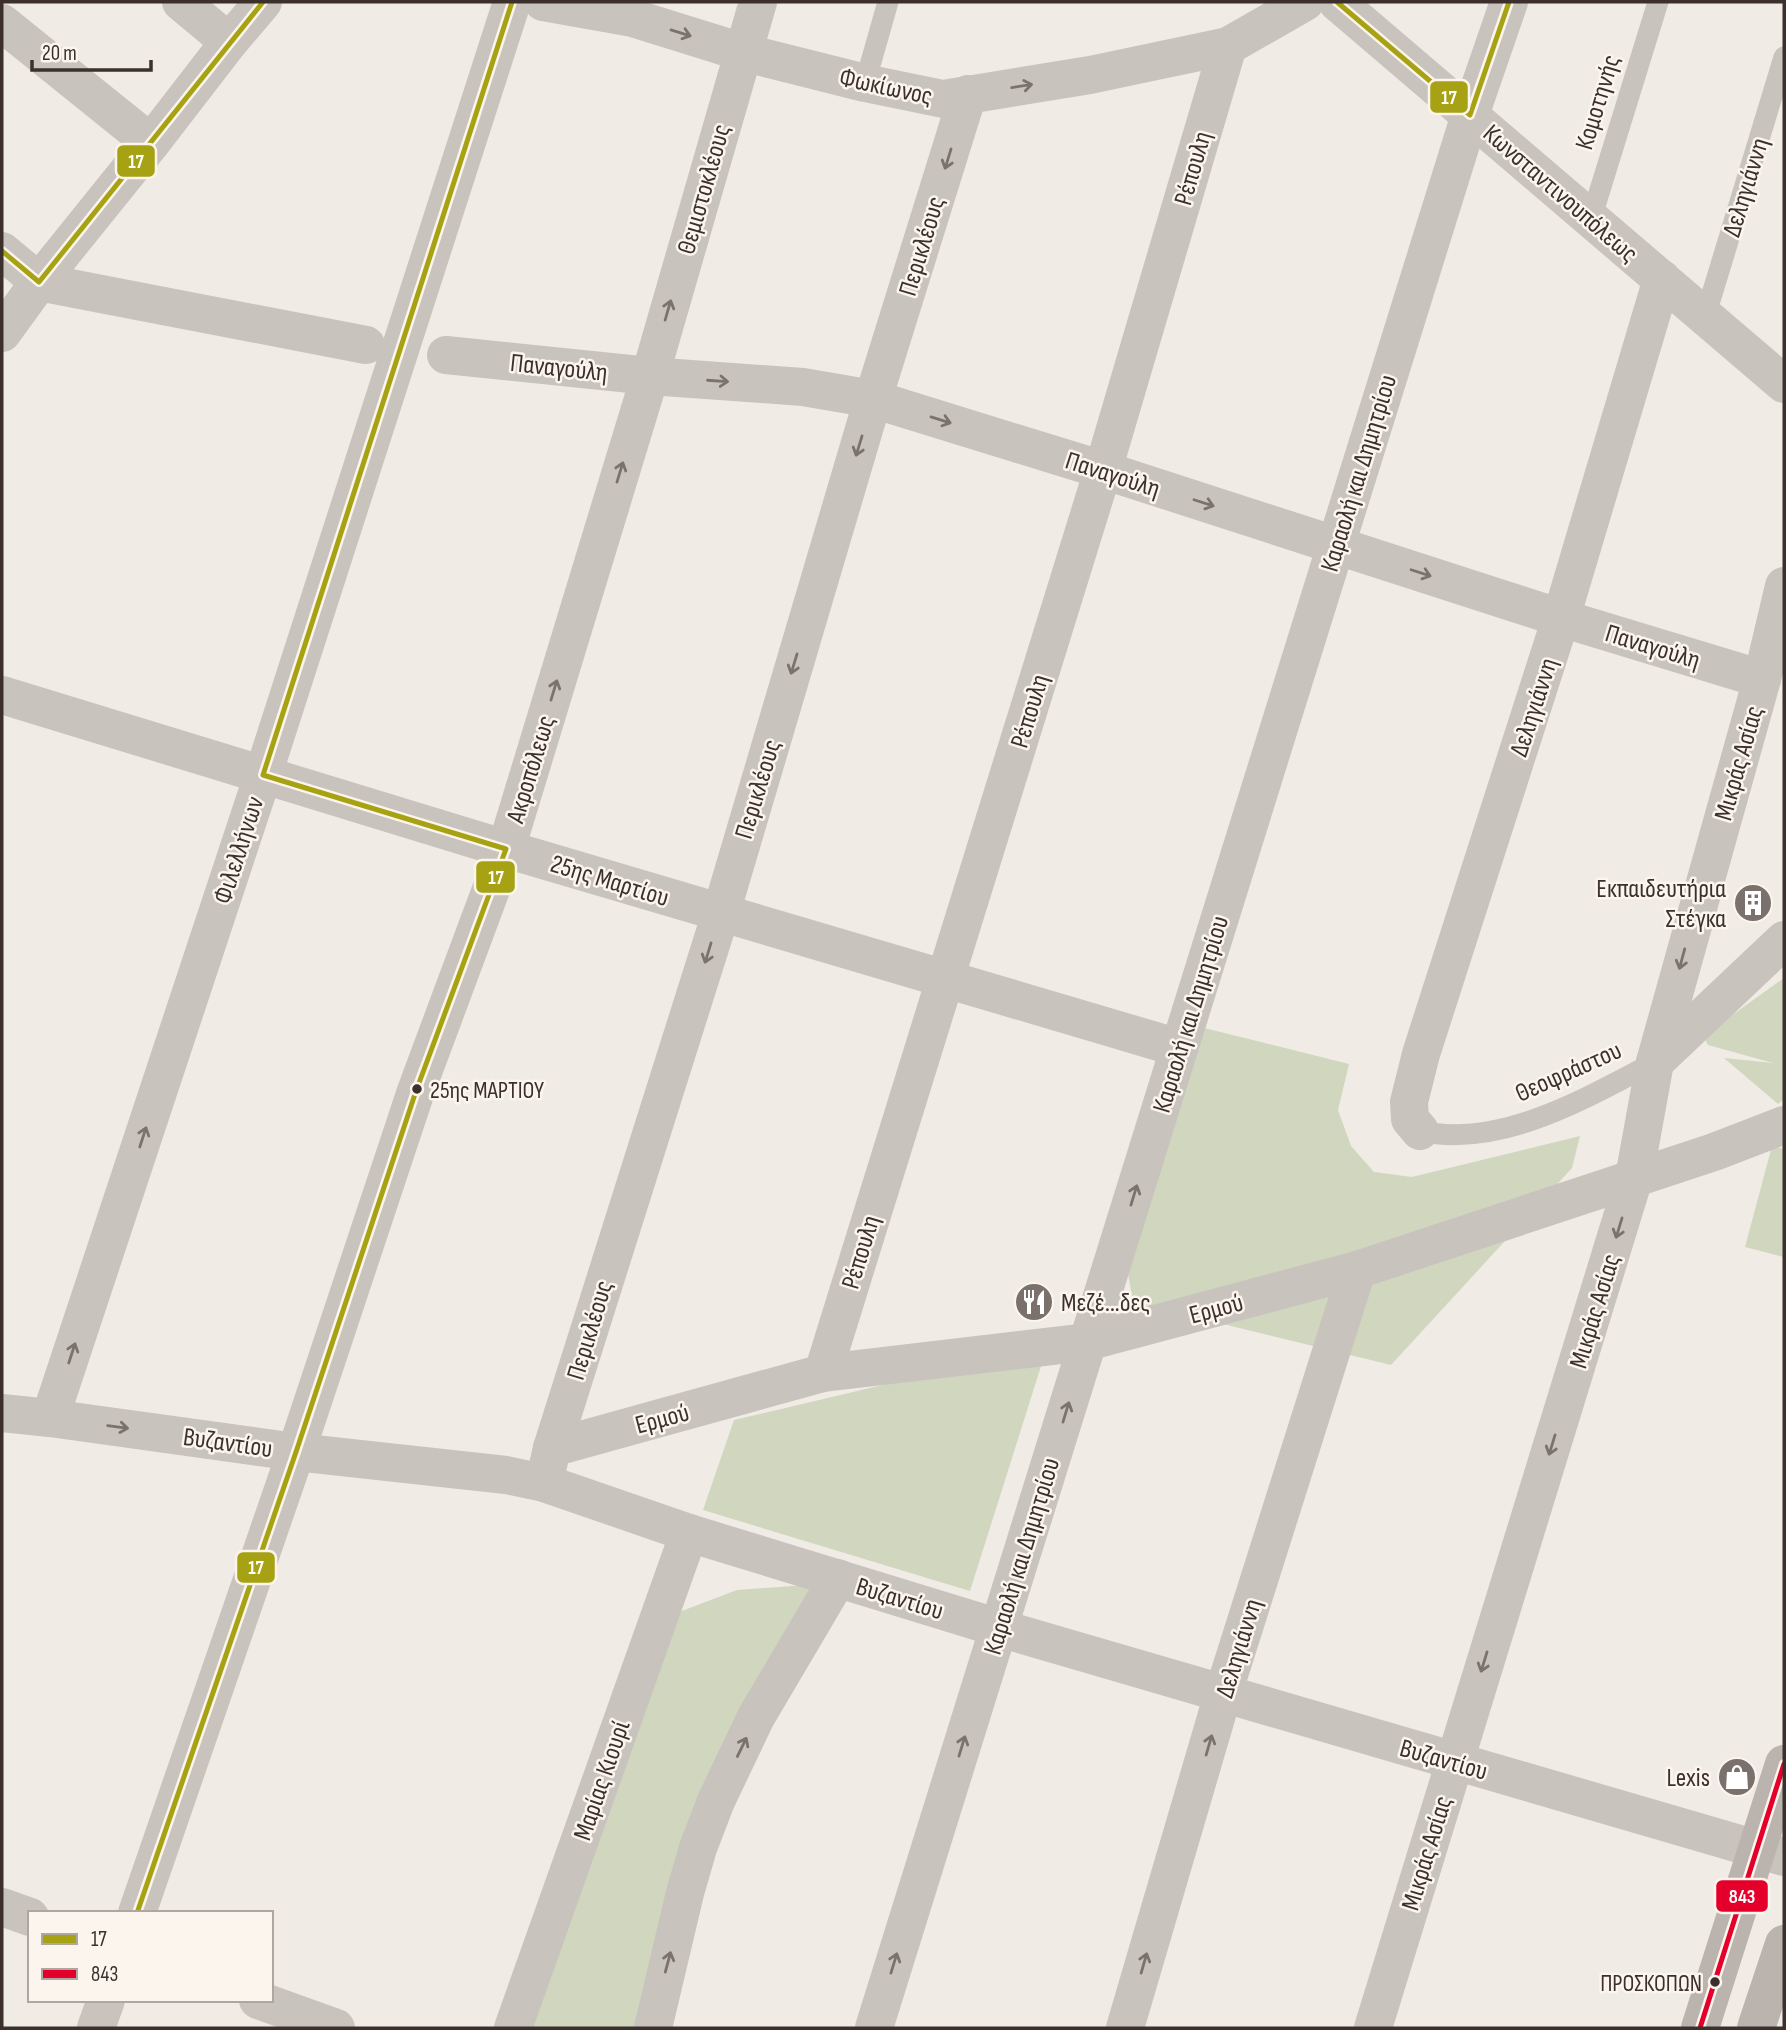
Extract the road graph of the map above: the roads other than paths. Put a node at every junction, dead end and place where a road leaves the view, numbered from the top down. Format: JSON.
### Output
{"nodes":[{"id":1,"x":181,"y":2,"type":"edge"},
{"id":2,"x":263,"y":2,"type":"edge"},
{"id":3,"x":512,"y":2,"type":"edge"},
{"id":4,"x":543,"y":2,"type":"edge"},
{"id":5,"x":758,"y":2,"type":"edge"},
{"id":6,"x":888,"y":2,"type":"edge"},
{"id":7,"x":1305,"y":2,"type":"edge"},
{"id":8,"x":1509,"y":2,"type":"edge"},
{"id":9,"x":1658,"y":2,"type":"edge"},
{"id":10,"x":1349,"y":6,"type":"edge"},
{"id":11,"x":635,"y":10,"type":"edge"},
{"id":12,"x":2,"y":23,"type":"edge"},
{"id":13,"x":229,"y":42,"type":"junction"},
{"id":14,"x":1228,"y":46,"type":"junction"},
{"id":15,"x":742,"y":52,"type":"junction"},
{"id":16,"x":1784,"y":57,"type":"edge"},
{"id":17,"x":865,"y":83,"type":"junction"},
{"id":18,"x":968,"y":94,"type":"junction"},
{"id":19,"x":1470,"y":115,"type":"junction"},
{"id":20,"x":151,"y":143,"type":"junction"},
{"id":21,"x":1591,"y":219,"type":"junction"},
{"id":22,"x":2,"y":251,"type":"edge"},
{"id":23,"x":1662,"y":279,"type":"junction"},
{"id":24,"x":39,"y":282,"type":"junction"},
{"id":25,"x":1706,"y":317,"type":"junction"},
{"id":26,"x":2,"y":333,"type":"edge"},
{"id":27,"x":366,"y":345,"type":"dead end"},
{"id":28,"x":446,"y":355,"type":"dead end"},
{"id":29,"x":650,"y":376,"type":"junction"},
{"id":30,"x":1784,"y":384,"type":"edge"},
{"id":31,"x":873,"y":399,"type":"junction"},
{"id":32,"x":1103,"y":470,"type":"junction"},
{"id":33,"x":1336,"y":547,"type":"junction"},
{"id":34,"x":1784,"y":586,"type":"edge"},
{"id":35,"x":1562,"y":618,"type":"junction"},
{"id":36,"x":1762,"y":679,"type":"junction"},
{"id":37,"x":2,"y":695,"type":"edge"},
{"id":38,"x":263,"y":775,"type":"junction"},
{"id":39,"x":506,"y":849,"type":"junction"},
{"id":40,"x":720,"y":913,"type":"junction"},
{"id":41,"x":1784,"y":940,"type":"edge"},
{"id":42,"x":946,"y":979,"type":"junction"},
{"id":43,"x":1179,"y":1048,"type":"junction"},
{"id":44,"x":1655,"y":1062,"type":"junction"},
{"id":45,"x":1784,"y":1125,"type":"edge"},
{"id":46,"x":1420,"y":1131,"type":"joint"},
{"id":47,"x":1634,"y":1178,"type":"junction"},
{"id":48,"x":1357,"y":1269,"type":"junction"},
{"id":49,"x":1087,"y":1342,"type":"junction"},
{"id":50,"x":823,"y":1373,"type":"junction"},
{"id":51,"x":2,"y":1413,"type":"edge"},
{"id":52,"x":50,"y":1418,"type":"junction"},
{"id":53,"x":296,"y":1452,"type":"junction"},
{"id":54,"x":548,"y":1466,"type":"junction"},
{"id":55,"x":689,"y":1532,"type":"junction"},
{"id":56,"x":838,"y":1578,"type":"junction"},
{"id":57,"x":999,"y":1628,"type":"junction"},
{"id":58,"x":1223,"y":1694,"type":"junction"},
{"id":59,"x":1453,"y":1762,"type":"junction"},
{"id":60,"x":1784,"y":1764,"type":"edge"},
{"id":61,"x":1771,"y":1854,"type":"edge"},
{"id":62,"x":2,"y":1907,"type":"edge"},
{"id":63,"x":138,"y":1911,"type":"edge"},
{"id":64,"x":28,"y":1916,"type":"edge"},
{"id":65,"x":1784,"y":1944,"type":"edge"},
{"id":66,"x":106,"y":2002,"type":"edge"},
{"id":67,"x":264,"y":2002,"type":"edge"},
{"id":68,"x":96,"y":2028,"type":"edge"},
{"id":69,"x":336,"y":2028,"type":"edge"},
{"id":70,"x":513,"y":2028,"type":"edge"},
{"id":71,"x":653,"y":2028,"type":"edge"},
{"id":72,"x":874,"y":2028,"type":"edge"},
{"id":73,"x":1125,"y":2028,"type":"edge"},
{"id":74,"x":1373,"y":2028,"type":"edge"},
{"id":75,"x":1700,"y":2028,"type":"edge"},
{"id":76,"x":1756,"y":2028,"type":"edge"}],
"edges":[{"from":1,"to":13,"type":"street"},
{"from":2,"to":13,"type":"street"},
{"from":3,"to":38,"type":"street","name":"Φιλελλήνων"},
{"from":4,"to":11,"type":"street","name":"Φωκίωνος"},
{"from":5,"to":15,"type":"street","name":"Θεμιστοκλέους"},
{"from":6,"to":17,"type":"lane"},
{"from":7,"to":14,"type":"street","name":"Φωκίωνος"},
{"from":8,"to":19,"type":"street","name":"Καραολή και Δημητρίου"},
{"from":9,"to":21,"type":"lane","name":"Κομοτηνής"},
{"from":10,"to":19,"type":"street","name":"Κωνσταντινουπόλεως"},
{"from":11,"to":15,"type":"street","name":"Φωκίωνος","one_way":true},
{"from":12,"to":20,"type":"street"},
{"from":13,"to":20,"type":"street"},
{"from":18,"to":14,"type":"street","name":"Φωκίωνος","one_way":true},
{"from":14,"to":32,"type":"street","name":"Ρέπουλη"},
{"from":15,"to":17,"type":"street","name":"Φωκίωνος"},
{"from":29,"to":15,"type":"street","name":"Θεμιστοκλέους","one_way":true},
{"from":16,"to":25,"type":"lane","name":"Δεληγιάννη"},
{"from":17,"to":18,"type":"street","name":"Φωκίωνος"},
{"from":18,"to":31,"type":"street","name":"Περικλέους","one_way":true},
{"from":19,"to":21,"type":"street","name":"Κωνσταντινουπόλεως"},
{"from":19,"to":33,"type":"street","name":"Καραολή και Δημητρίου"},
{"from":20,"to":24,"type":"street"},
{"from":21,"to":23,"type":"street","name":"Κωνσταντινουπόλεως"},
{"from":22,"to":24,"type":"street"},
{"from":23,"to":25,"type":"street","name":"Κωνσταντινουπόλεως"},
{"from":23,"to":35,"type":"street","name":"Δεληγιάννη"},
{"from":24,"to":26,"type":"street"},
{"from":24,"to":27,"type":"street"},
{"from":25,"to":30,"type":"street","name":"Κωνσταντινουπόλεως"},
{"from":28,"to":29,"type":"street","name":"Παναγούλη"},
{"from":29,"to":31,"type":"street","name":"Παναγούλη","one_way":true},
{"from":39,"to":29,"type":"street","name":"Ακροπόλεως","one_way":true},
{"from":31,"to":32,"type":"street","name":"Παναγούλη","one_way":true},
{"from":31,"to":40,"type":"street","name":"Περικλέους","one_way":true},
{"from":32,"to":33,"type":"street","name":"Παναγούλη","one_way":true},
{"from":32,"to":42,"type":"street","name":"Ρέπουλη"},
{"from":33,"to":35,"type":"street","name":"Παναγούλη","one_way":true},
{"from":33,"to":43,"type":"street","name":"Καραολή και Δημητρίου"},
{"from":34,"to":36,"type":"street","name":"Μικράς Ασίας"},
{"from":35,"to":36,"type":"street","name":"Παναγούλη"},
{"from":35,"to":46,"type":"street","name":"Δεληγιάννη"},
{"from":36,"to":44,"type":"street","name":"Μικράς Ασίας","one_way":true},
{"from":37,"to":38,"type":"street","name":"25ης Μαρτίου"},
{"from":38,"to":39,"type":"street","name":"25ης Μαρτίου"},
{"from":52,"to":38,"type":"street","name":"Φιλελλήνων","one_way":true},
{"from":39,"to":40,"type":"street","name":"25ης Μαρτίου"},
{"from":39,"to":53,"type":"street","name":"Ακροπόλεως"},
{"from":40,"to":42,"type":"street","name":"25ης Μαρτίου"},
{"from":40,"to":54,"type":"street","name":"Περικλέους","one_way":true},
{"from":41,"to":44,"type":"street"},
{"from":42,"to":43,"type":"street","name":"25ης Μαρτίου"},
{"from":42,"to":50,"type":"street","name":"Ρέπουλη"},
{"from":49,"to":43,"type":"street","name":"Καραολή και Δημητρίου","one_way":true},
{"from":44,"to":46,"type":"lane","name":"Θεοφράστου"},
{"from":44,"to":47,"type":"street","name":"Μικράς Ασίας"},
{"from":45,"to":47,"type":"street","name":"Ερμού"},
{"from":47,"to":48,"type":"street","name":"Ερμού"},
{"from":47,"to":59,"type":"street","name":"Μικράς Ασίας","one_way":true},
{"from":48,"to":49,"type":"street","name":"Ερμού"},
{"from":48,"to":58,"type":"street","name":"Δεληγιάννη"},
{"from":49,"to":50,"type":"street","name":"Ερμού"},
{"from":57,"to":49,"type":"street","name":"Καραολή και Δημητρίου","one_way":true},
{"from":50,"to":54,"type":"street","name":"Ερμού"},
{"from":51,"to":52,"type":"street","name":"Βυζαντίου"},
{"from":52,"to":53,"type":"street","name":"Βυζαντίου","one_way":true},
{"from":53,"to":54,"type":"street","name":"Βυζαντίου"},
{"from":53,"to":63,"type":"street","name":"Ακροπόλεως"},
{"from":54,"to":55,"type":"street","name":"Βυζαντίου"},
{"from":55,"to":56,"type":"street","name":"Βυζαντίου"},
{"from":55,"to":70,"type":"street","name":"Μαρίας Κιουρί"},
{"from":56,"to":57,"type":"street","name":"Βυζαντίου"},
{"from":71,"to":56,"type":"street","one_way":true},
{"from":57,"to":58,"type":"street","name":"Βυζαντίου"},
{"from":72,"to":57,"type":"street","name":"Καραολή και Δημητρίου","one_way":true},
{"from":58,"to":59,"type":"street","name":"Βυζαντίου"},
{"from":73,"to":58,"type":"street","name":"Δεληγιάννη","one_way":true},
{"from":59,"to":61,"type":"street","name":"Βυζαντίου"},
{"from":59,"to":74,"type":"street","name":"Μικράς Ασίας"},
{"from":60,"to":61,"type":"main road"},
{"from":61,"to":75,"type":"main road"},
{"from":62,"to":64,"type":"street"},
{"from":65,"to":76,"type":"main road"},
{"from":66,"to":68,"type":"street"},
{"from":67,"to":69,"type":"street"}]}
